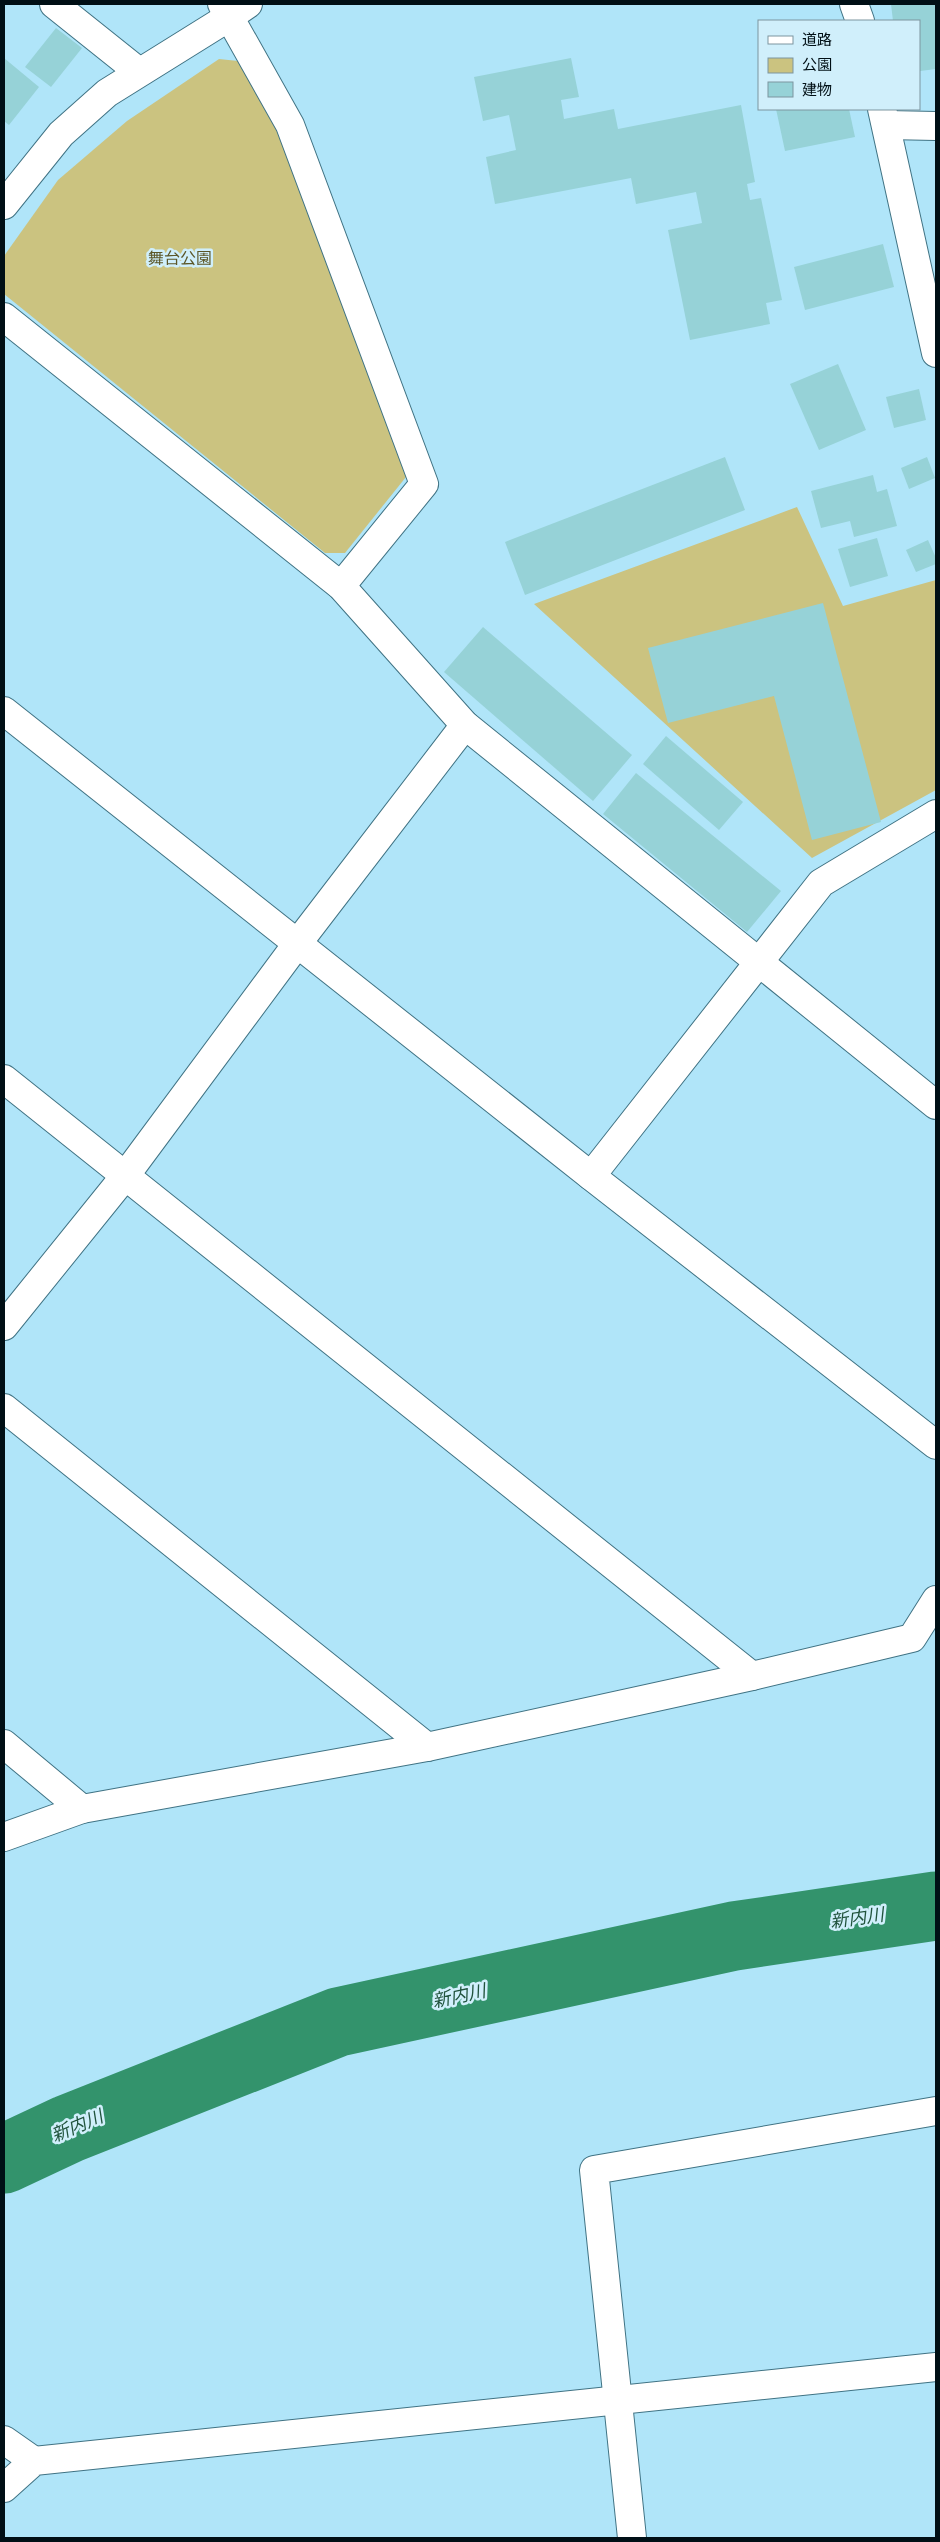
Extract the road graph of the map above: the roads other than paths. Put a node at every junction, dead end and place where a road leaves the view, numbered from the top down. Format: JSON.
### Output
{"nodes":[{"id":1,"x":54,"y":4,"type":"edge"},
{"id":2,"x":854,"y":4,"type":"edge"},
{"id":3,"x":233,"y":8,"type":"edge"},
{"id":4,"x":860,"y":20,"type":"edge"},
{"id":5,"x":139,"y":72,"type":"junction"},
{"id":6,"x":884,"y":117,"type":"edge"},
{"id":7,"x":936,"y":126,"type":"edge"},
{"id":8,"x":4,"y":205,"type":"edge"},
{"id":9,"x":4,"y":317,"type":"edge"},
{"id":10,"x":936,"y":353,"type":"edge"},
{"id":11,"x":341,"y":586,"type":"junction"},
{"id":12,"x":4,"y":711,"type":"edge"},
{"id":13,"x":464,"y":725,"type":"junction"},
{"id":14,"x":936,"y":814,"type":"edge"},
{"id":15,"x":298,"y":944,"type":"junction"},
{"id":16,"x":760,"y":963,"type":"junction"},
{"id":17,"x":4,"y":1079,"type":"edge"},
{"id":18,"x":936,"y":1105,"type":"edge"},
{"id":19,"x":125,"y":1176,"type":"junction"},
{"id":20,"x":592,"y":1176,"type":"junction"},
{"id":21,"x":4,"y":1326,"type":"edge"},
{"id":22,"x":4,"y":1408,"type":"edge"},
{"id":23,"x":936,"y":1444,"type":"edge"},
{"id":24,"x":936,"y":1600,"type":"edge"},
{"id":25,"x":924,"y":1636,"type":"edge"},
{"id":26,"x":752,"y":1676,"type":"junction"},
{"id":27,"x":4,"y":1744,"type":"edge"},
{"id":28,"x":427,"y":1747,"type":"junction"},
{"id":29,"x":82,"y":1810,"type":"junction"},
{"id":30,"x":4,"y":1837,"type":"edge"},
{"id":31,"x":936,"y":2110,"type":"edge"},
{"id":32,"x":936,"y":2367,"type":"edge"},
{"id":33,"x":617,"y":2400,"type":"junction"},
{"id":34,"x":4,"y":2440,"type":"edge"},
{"id":35,"x":34,"y":2461,"type":"junction"},
{"id":36,"x":4,"y":2488,"type":"edge"},
{"id":37,"x":632,"y":2538,"type":"edge"}],
"edges":[{"from":1,"to":5,"type":"street"},
{"from":2,"to":4,"type":"street"},
{"from":3,"to":5,"type":"street"},
{"from":3,"to":11,"type":"street"},
{"from":5,"to":8,"type":"street"},
{"from":6,"to":7,"type":"street"},
{"from":6,"to":10,"type":"street"},
{"from":9,"to":11,"type":"street"},
{"from":11,"to":13,"type":"street"},
{"from":12,"to":15,"type":"street"},
{"from":13,"to":15,"type":"street"},
{"from":13,"to":16,"type":"street"},
{"from":14,"to":16,"type":"street"},
{"from":15,"to":19,"type":"street"},
{"from":15,"to":20,"type":"street"},
{"from":16,"to":18,"type":"street"},
{"from":16,"to":20,"type":"street"},
{"from":17,"to":19,"type":"street"},
{"from":19,"to":21,"type":"street"},
{"from":19,"to":26,"type":"street"},
{"from":20,"to":23,"type":"street"},
{"from":22,"to":28,"type":"street"},
{"from":24,"to":25,"type":"street"},
{"from":25,"to":26,"type":"street"},
{"from":26,"to":28,"type":"street"},
{"from":27,"to":29,"type":"street"},
{"from":28,"to":29,"type":"street"},
{"from":29,"to":30,"type":"street"},
{"from":31,"to":33,"type":"street"},
{"from":32,"to":33,"type":"street"},
{"from":33,"to":35,"type":"street"},
{"from":33,"to":37,"type":"street"},
{"from":34,"to":35,"type":"street"},
{"from":35,"to":36,"type":"street"}]}
